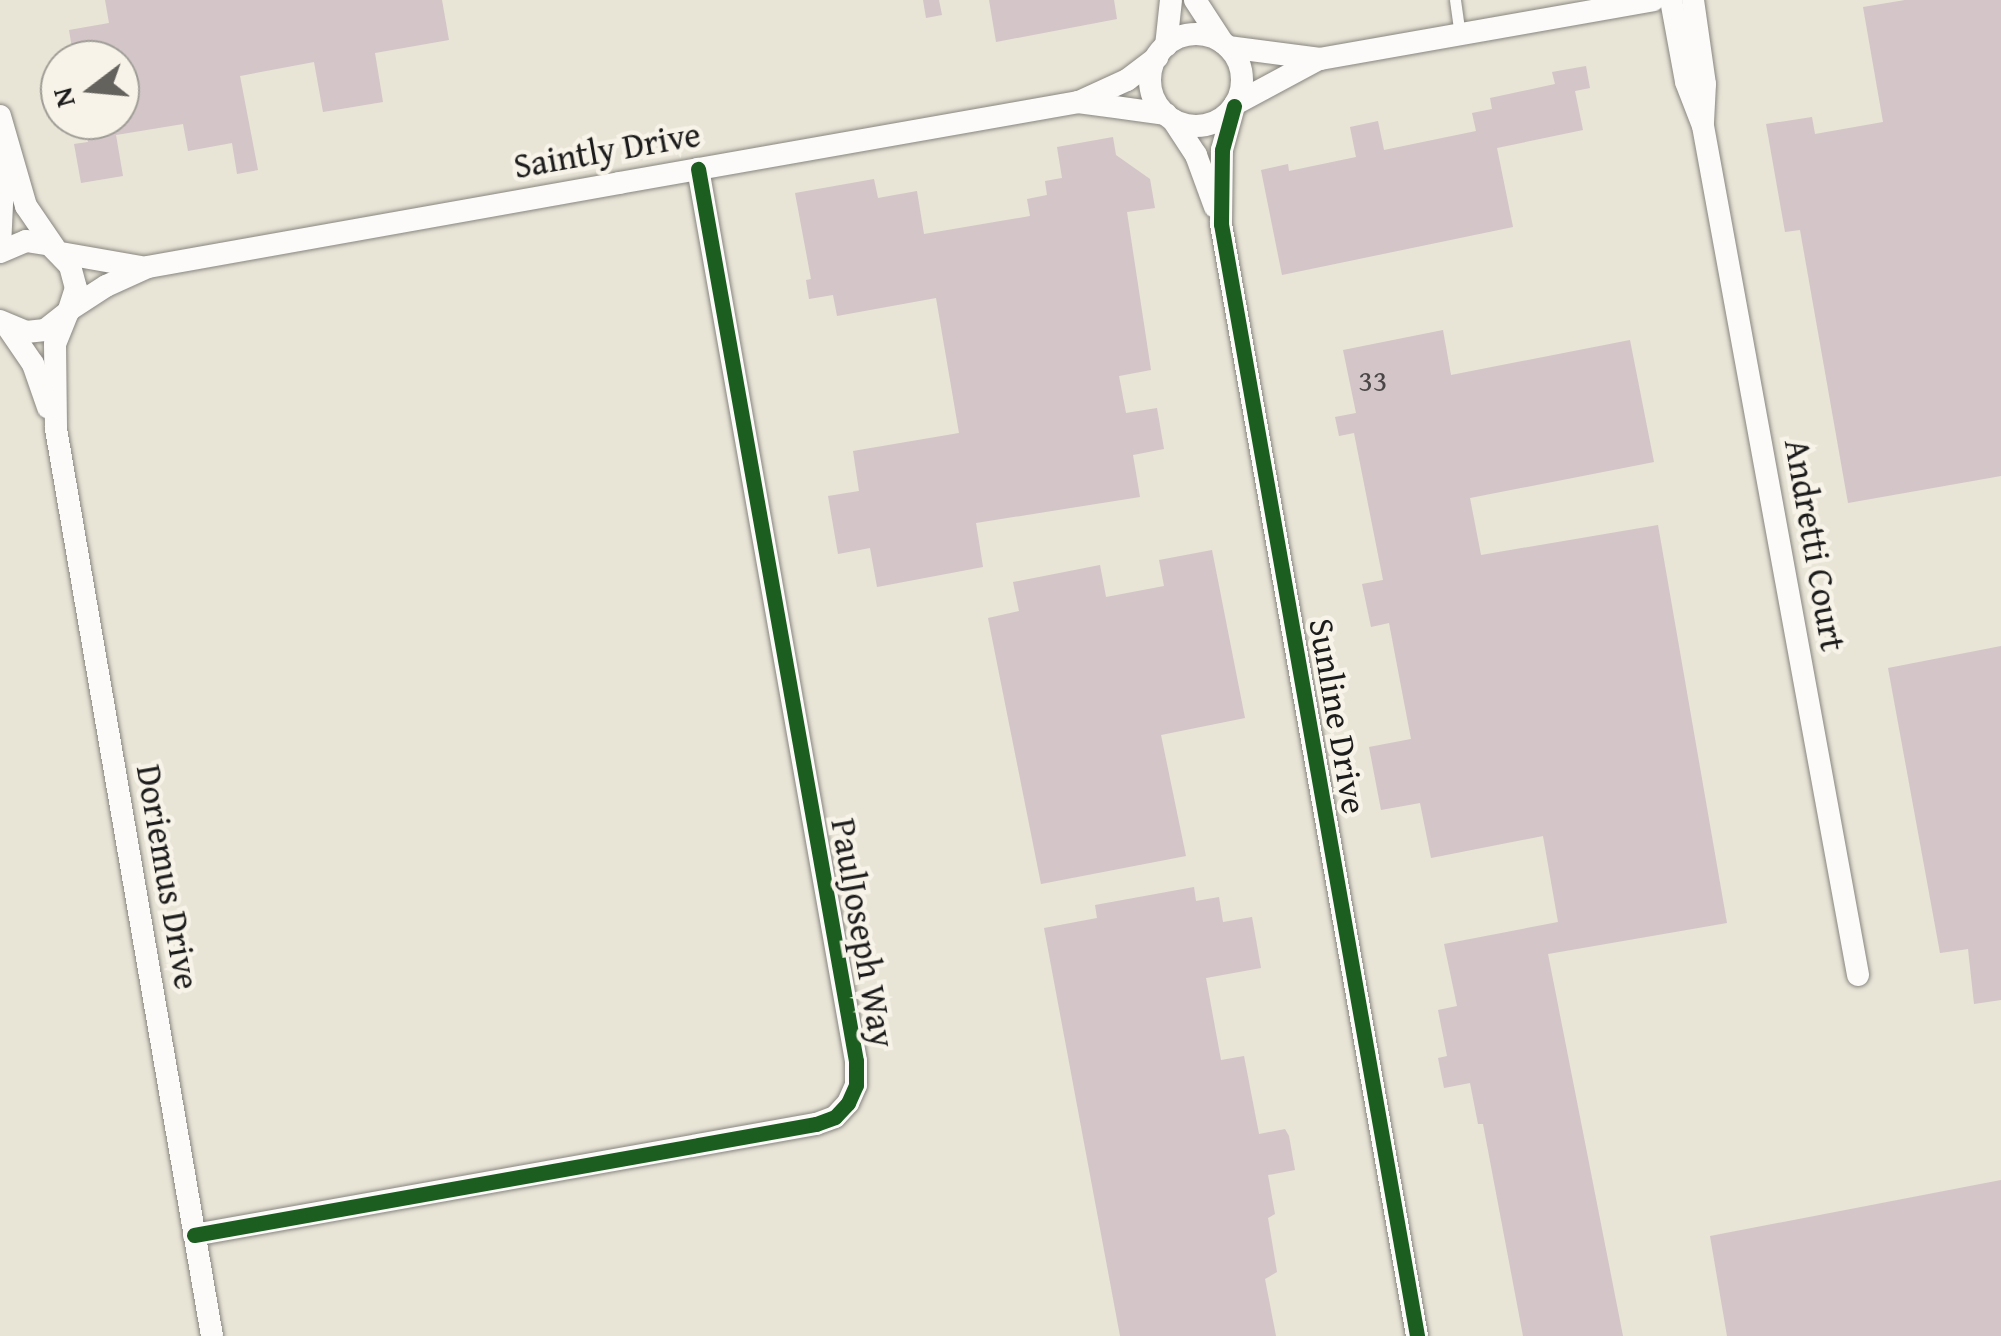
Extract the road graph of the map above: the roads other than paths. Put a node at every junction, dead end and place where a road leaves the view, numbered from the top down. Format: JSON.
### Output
{"nodes":[{"id":1,"x":1171,"y":0,"type":"edge"},
{"id":2,"x":1195,"y":0,"type":"edge"},
{"id":3,"x":1455,"y":0,"type":"edge"},
{"id":4,"x":1653,"y":0,"type":"edge"},
{"id":5,"x":1671,"y":0,"type":"edge"},
{"id":6,"x":1693,"y":0,"type":"edge"},
{"id":7,"x":1460,"y":34,"type":"junction"},
{"id":8,"x":1225,"y":45,"type":"junction"},
{"id":9,"x":1162,"y":50,"type":"junction"},
{"id":10,"x":1320,"y":59,"type":"junction"},
{"id":11,"x":1078,"y":102,"type":"junction"},
{"id":12,"x":1235,"y":105,"type":"junction"},
{"id":13,"x":1170,"y":117,"type":"junction"},
{"id":14,"x":2,"y":125,"type":"edge"},
{"id":15,"x":1703,"y":126,"type":"junction"},
{"id":16,"x":698,"y":170,"type":"junction"},
{"id":17,"x":1221,"y":224,"type":"junction"},
{"id":18,"x":0,"y":250,"type":"edge"},
{"id":19,"x":59,"y":251,"type":"junction"},
{"id":20,"x":148,"y":267,"type":"junction"},
{"id":21,"x":69,"y":311,"type":"junction"},
{"id":22,"x":4,"y":324,"type":"edge"},
{"id":23,"x":56,"y":428,"type":"junction"},
{"id":24,"x":1858,"y":975,"type":"dead end"},
{"id":25,"x":194,"y":1235,"type":"junction"},
{"id":26,"x":212,"y":1336,"type":"edge"},
{"id":27,"x":1417,"y":1336,"type":"edge"}],
"edges":[{"from":1,"to":9,"type":"street"},
{"from":2,"to":8,"type":"street"},
{"from":3,"to":7,"type":"lane"},
{"from":4,"to":7,"type":"street"},
{"from":5,"to":15,"type":"street"},
{"from":6,"to":15,"type":"street"},
{"from":7,"to":10,"type":"street"},
{"from":8,"to":9,"type":"street"},
{"from":8,"to":10,"type":"street"},
{"from":8,"to":12,"type":"street"},
{"from":9,"to":11,"type":"street","name":"Saintly Drive"},
{"from":9,"to":13,"type":"street"},
{"from":10,"to":12,"type":"street"},
{"from":11,"to":13,"type":"street","name":"Saintly Drive"},
{"from":11,"to":16,"type":"street","name":"Saintly Drive"},
{"from":12,"to":13,"type":"street"},
{"from":12,"to":17,"type":"street","name":"Sunline Drive"},
{"from":13,"to":17,"type":"street","name":"Sunline Drive"},
{"from":14,"to":18,"type":"street"},
{"from":14,"to":19,"type":"street"},
{"from":15,"to":24,"type":"street","name":"Andretti Court"},
{"from":16,"to":20,"type":"street","name":"Saintly Drive"},
{"from":16,"to":25,"type":"street","name":"PaulJoseph Way"},
{"from":17,"to":27,"type":"street","name":"Sunline Drive"},
{"from":18,"to":19,"type":"street","name":"Saintly Drive"},
{"from":19,"to":20,"type":"street","name":"Saintly Drive"},
{"from":19,"to":21,"type":"street","name":"Doriemus Drive"},
{"from":20,"to":21,"type":"street","name":"Saintly Drive"},
{"from":21,"to":22,"type":"street","name":"Saintly Drive"},
{"from":21,"to":23,"type":"street","name":"Doriemus Drive"},
{"from":22,"to":23,"type":"street","name":"Doriemus Drive"},
{"from":23,"to":25,"type":"street","name":"Doriemus Drive"},
{"from":25,"to":26,"type":"street","name":"Doriemus Drive"}]}
